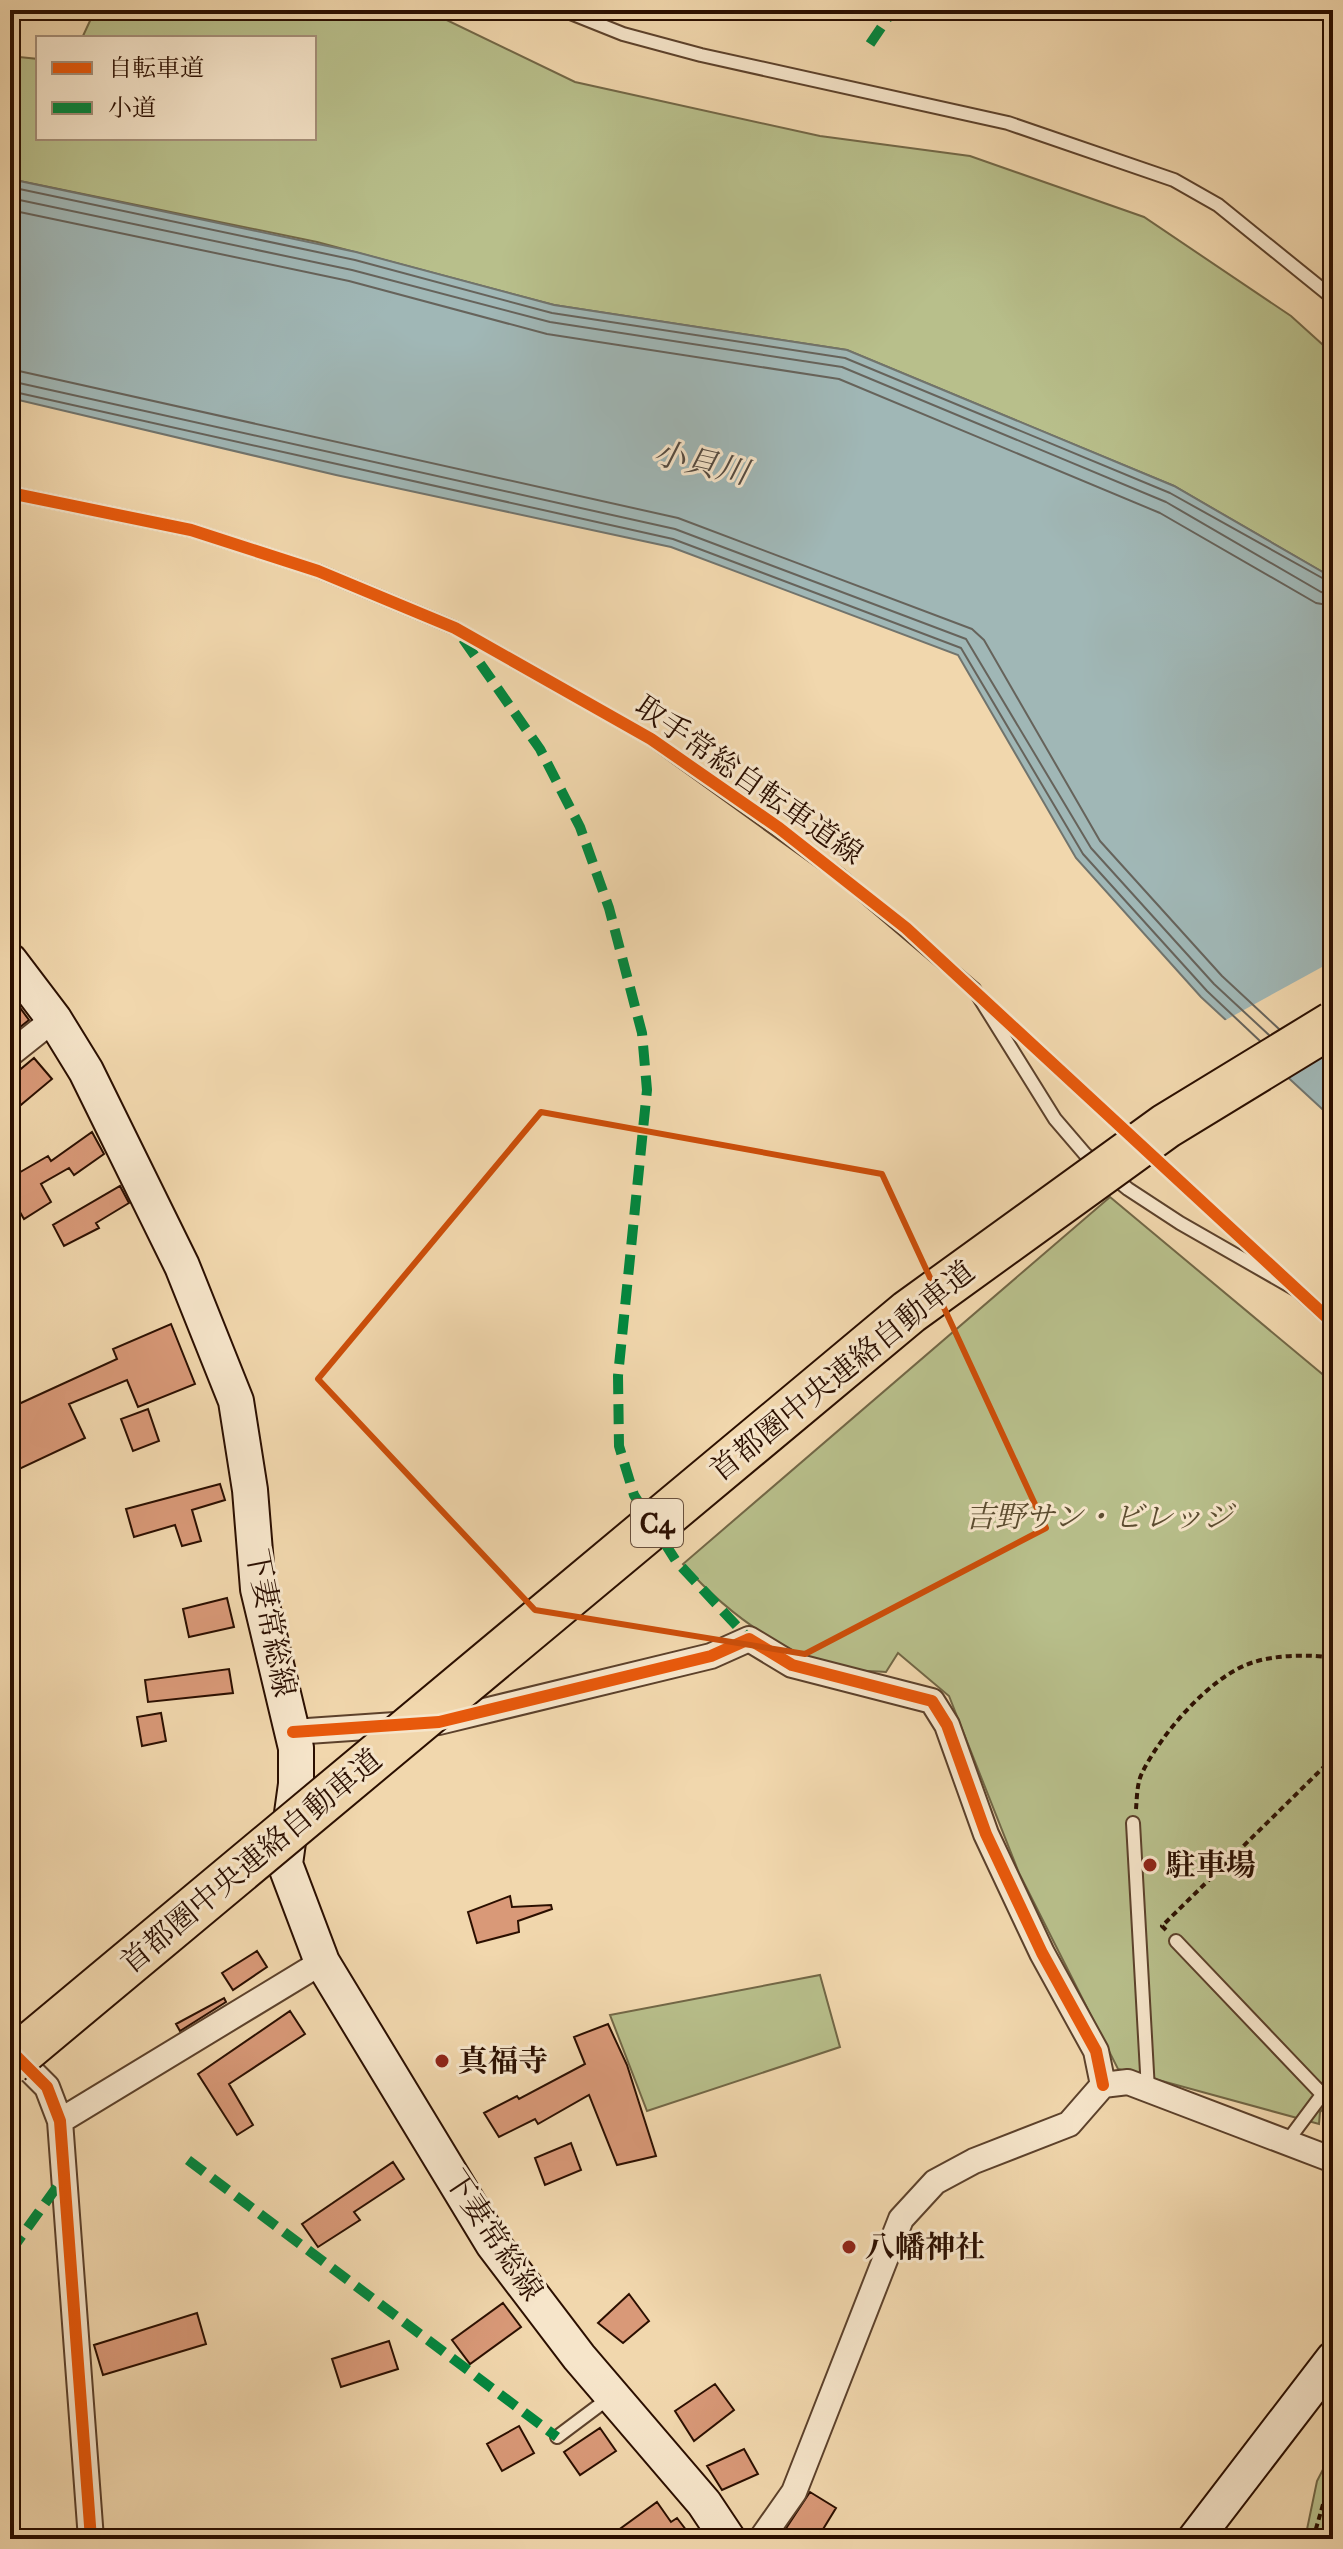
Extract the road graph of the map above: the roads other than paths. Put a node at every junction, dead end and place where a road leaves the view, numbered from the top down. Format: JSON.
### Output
{"nodes":[{"id":1,"x":563,"y":10,"type":"edge"},
{"id":2,"x":1333,"y":298,"type":"edge"},
{"id":3,"x":10,"y":493,"type":"edge"},
{"id":4,"x":10,"y":961,"type":"edge"},
{"id":5,"x":54,"y":1019,"type":"junction"},
{"id":6,"x":1333,"y":1024,"type":"edge"},
{"id":7,"x":10,"y":1054,"type":"edge"},
{"id":8,"x":1333,"y":1323,"type":"edge"},
{"id":9,"x":293,"y":1732,"type":"junction"},
{"id":10,"x":1133,"y":1823,"type":"road end"},
{"id":11,"x":1176,"y":1941,"type":"road end"},
{"id":12,"x":322,"y":1962,"type":"junction"},
{"id":13,"x":10,"y":2050,"type":"edge"},
{"id":14,"x":10,"y":2062,"type":"edge"},
{"id":15,"x":1333,"y":2080,"type":"edge"},
{"id":16,"x":1103,"y":2085,"type":"junction"},
{"id":17,"x":1148,"y":2090,"type":"junction"},
{"id":18,"x":1320,"y":2092,"type":"junction"},
{"id":19,"x":60,"y":2121,"type":"junction"},
{"id":20,"x":1286,"y":2143,"type":"junction"},
{"id":21,"x":1333,"y":2160,"type":"edge"},
{"id":22,"x":1333,"y":2359,"type":"edge"},
{"id":23,"x":614,"y":2395,"type":"junction"},
{"id":24,"x":557,"y":2437,"type":"dead end"},
{"id":25,"x":91,"y":2539,"type":"edge"},
{"id":26,"x":728,"y":2539,"type":"edge"},
{"id":27,"x":761,"y":2539,"type":"edge"},
{"id":28,"x":1195,"y":2539,"type":"edge"}],
"edges":[{"from":1,"to":2,"type":"lane"},
{"from":3,"to":8,"type":"lane","name":"取手常総自転車道線"},
{"from":4,"to":5,"type":"main road","name":"下妻常総線"},
{"from":5,"to":7,"type":"street"},
{"from":5,"to":9,"type":"main road","name":"下妻常総線"},
{"from":6,"to":14,"type":"highway","name":"首都圏中央連絡自動車道","number":"C4","bridge":true},
{"from":9,"to":12,"type":"main road","name":"下妻常総線"},
{"from":9,"to":16,"type":"street"},
{"from":10,"to":17,"type":"lane"},
{"from":11,"to":18,"type":"lane"},
{"from":12,"to":19,"type":"street"},
{"from":12,"to":23,"type":"main road","name":"下妻常総線"},
{"from":13,"to":19,"type":"street"},
{"from":15,"to":18,"type":"lane"},
{"from":16,"to":17,"type":"street"},
{"from":16,"to":27,"type":"street"},
{"from":17,"to":20,"type":"street"},
{"from":18,"to":20,"type":"lane"},
{"from":19,"to":25,"type":"street"},
{"from":20,"to":21,"type":"street"},
{"from":22,"to":28,"type":"main road"},
{"from":23,"to":24,"type":"lane"},
{"from":23,"to":26,"type":"main road","name":"下妻常総線"}]}
